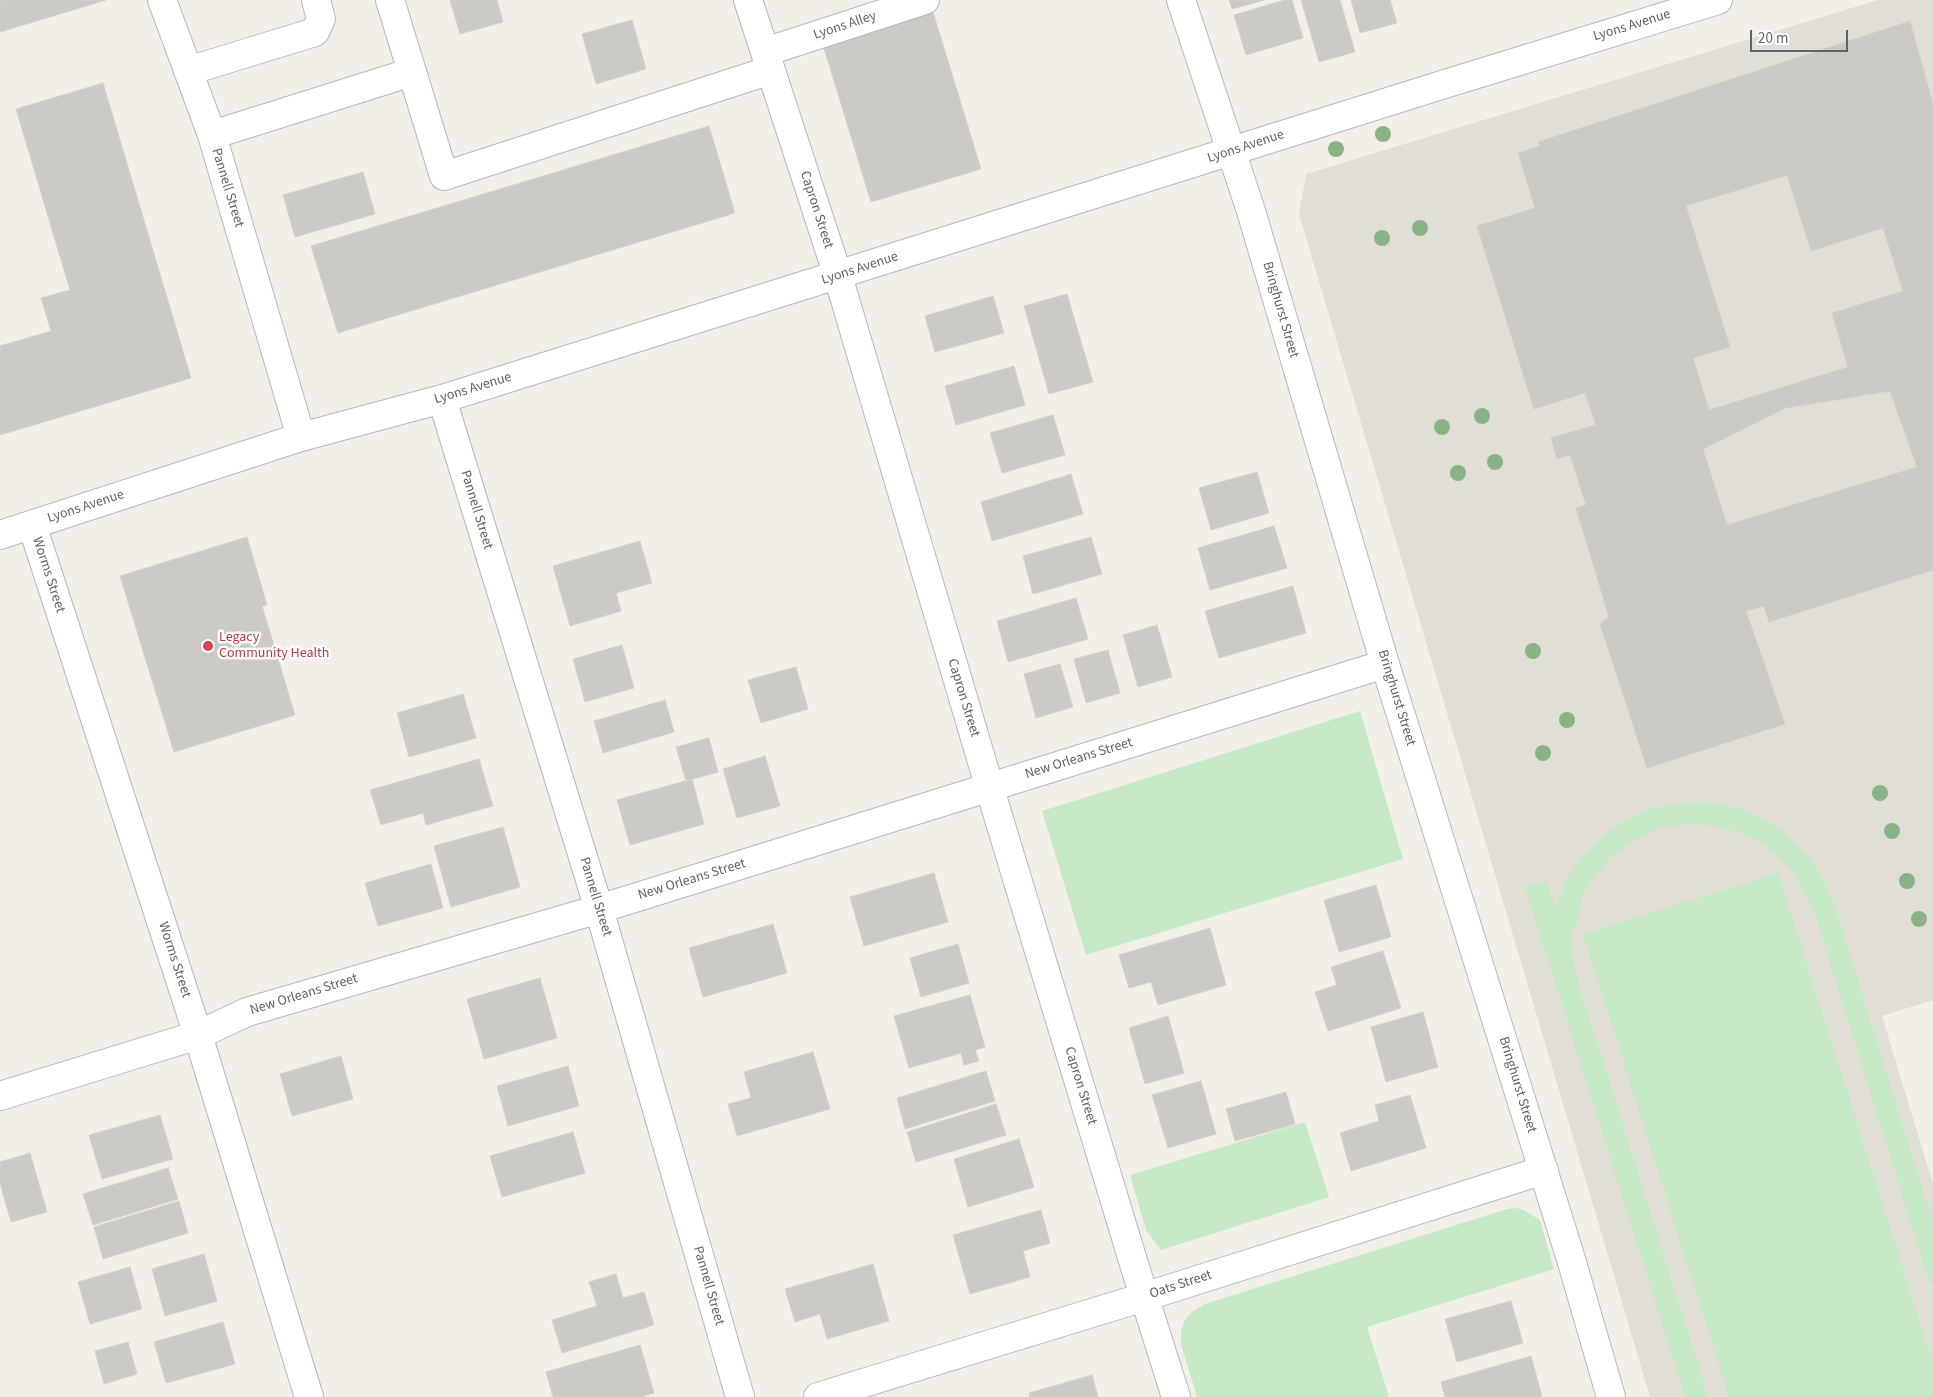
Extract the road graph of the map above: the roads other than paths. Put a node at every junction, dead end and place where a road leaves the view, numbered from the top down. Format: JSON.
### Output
{"nodes":[{"id":1,"x":162,"y":0,"type":"edge"},
{"id":2,"x":316,"y":0,"type":"edge"},
{"id":3,"x":390,"y":0,"type":"edge"},
{"id":4,"x":748,"y":0,"type":"edge"},
{"id":5,"x":925,"y":0,"type":"edge"},
{"id":6,"x":1180,"y":0,"type":"edge"},
{"id":7,"x":1718,"y":0,"type":"edge"},
{"id":8,"x":768,"y":61,"type":"junction"},
{"id":9,"x":188,"y":71,"type":"junction"},
{"id":10,"x":412,"y":72,"type":"junction"},
{"id":11,"x":212,"y":135,"type":"junction"},
{"id":12,"x":1231,"y":151,"type":"junction"},
{"id":13,"x":838,"y":276,"type":"junction"},
{"id":14,"x":442,"y":399,"type":"junction"},
{"id":15,"x":301,"y":437,"type":"junction"},
{"id":16,"x":32,"y":525,"type":"junction"},
{"id":17,"x":0,"y":535,"type":"edge"},
{"id":18,"x":1385,"y":664,"type":"junction"},
{"id":19,"x":990,"y":787,"type":"junction"},
{"id":20,"x":598,"y":909,"type":"junction"},
{"id":21,"x":198,"y":1035,"type":"junction"},
{"id":22,"x":0,"y":1096,"type":"edge"},
{"id":23,"x":1544,"y":1170,"type":"junction"},
{"id":24,"x":1144,"y":1297,"type":"junction"},
{"id":25,"x":309,"y":1397,"type":"edge"},
{"id":26,"x":740,"y":1397,"type":"edge"},
{"id":27,"x":818,"y":1397,"type":"edge"},
{"id":28,"x":1176,"y":1397,"type":"edge"},
{"id":29,"x":1611,"y":1397,"type":"edge"}],
"edges":[{"from":1,"to":9,"type":"street","name":"Pannell Street"},
{"from":2,"to":9,"type":"street"},
{"from":3,"to":10,"type":"street"},
{"from":4,"to":8,"type":"street","name":"Capron Street"},
{"from":5,"to":8,"type":"street","name":"Lyons Alley"},
{"from":6,"to":12,"type":"street","name":"Bringhurst Street"},
{"from":7,"to":12,"type":"street","name":"Lyons Avenue"},
{"from":8,"to":10,"type":"street","name":"Lyons Alley"},
{"from":8,"to":13,"type":"street","name":"Capron Street"},
{"from":9,"to":11,"type":"street","name":"Pannell Street"},
{"from":10,"to":11,"type":"street"},
{"from":11,"to":15,"type":"street","name":"Pannell Street"},
{"from":12,"to":13,"type":"street","name":"Lyons Avenue"},
{"from":12,"to":18,"type":"street","name":"Bringhurst Street"},
{"from":13,"to":14,"type":"street","name":"Lyons Avenue"},
{"from":13,"to":19,"type":"street","name":"Capron Street"},
{"from":14,"to":15,"type":"street","name":"Lyons Avenue"},
{"from":14,"to":20,"type":"street","name":"Pannell Street"},
{"from":15,"to":16,"type":"street","name":"Lyons Avenue"},
{"from":16,"to":17,"type":"street","name":"Lyons Avenue"},
{"from":16,"to":21,"type":"street","name":"Worms Street"},
{"from":18,"to":19,"type":"street","name":"New Orleans Street"},
{"from":18,"to":23,"type":"street","name":"Bringhurst Street"},
{"from":19,"to":20,"type":"street","name":"New Orleans Street"},
{"from":19,"to":24,"type":"street","name":"Capron Street"},
{"from":20,"to":21,"type":"street","name":"New Orleans Street"},
{"from":20,"to":26,"type":"street","name":"Pannell Street"},
{"from":21,"to":22,"type":"street","name":"New Orleans Street"},
{"from":21,"to":25,"type":"street","name":"Worms Street"},
{"from":23,"to":24,"type":"street","name":"Oats Street"},
{"from":23,"to":29,"type":"street","name":"Bringhurst Street"},
{"from":24,"to":27,"type":"street","name":"Oats Street"},
{"from":24,"to":28,"type":"street","name":"Capron Street"}]}
